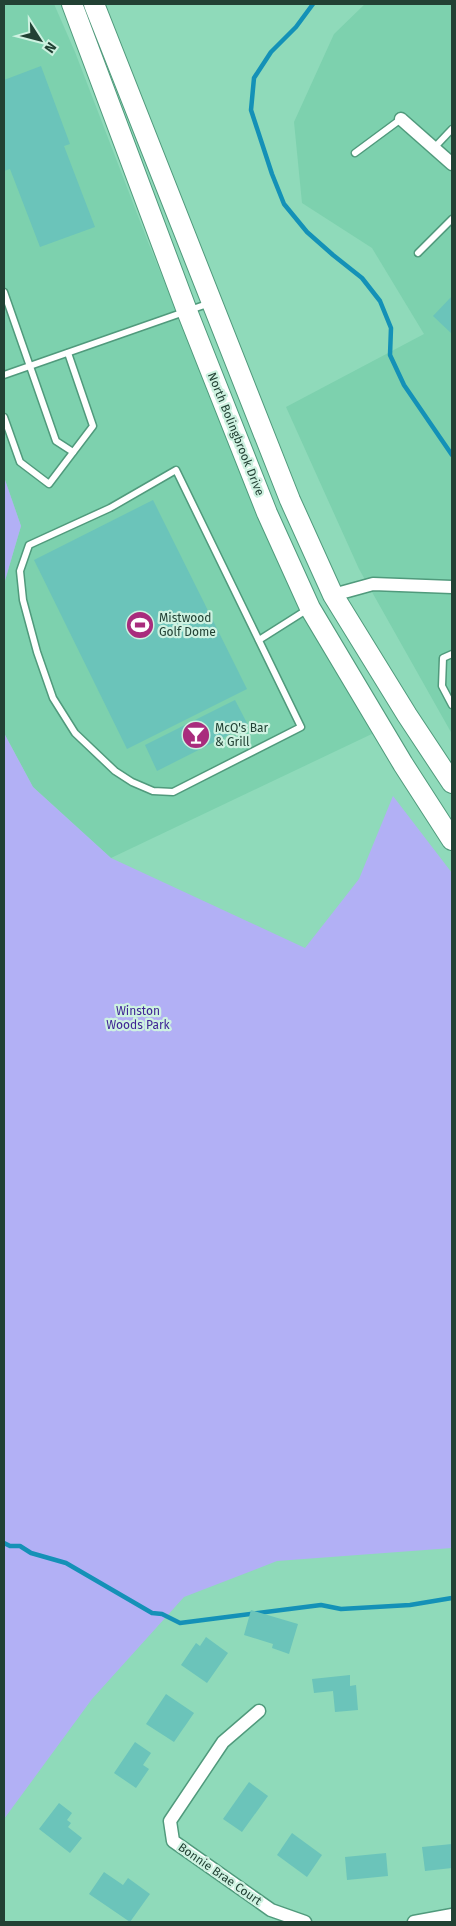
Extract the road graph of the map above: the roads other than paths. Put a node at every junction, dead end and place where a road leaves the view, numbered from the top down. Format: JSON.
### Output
{"nodes":[{"id":1,"x":72,"y":4,"type":"edge"},
{"id":2,"x":94,"y":4,"type":"edge"},
{"id":3,"x":402,"y":119,"type":"joint"},
{"id":4,"x":452,"y":130,"type":"edge"},
{"id":5,"x":434,"y":148,"type":"junction"},
{"id":6,"x":355,"y":153,"type":"dead end"},
{"id":7,"x":452,"y":164,"type":"edge"},
{"id":8,"x":452,"y":219,"type":"edge"},
{"id":9,"x":418,"y":253,"type":"dead end"},
{"id":10,"x":4,"y":292,"type":"edge"},
{"id":11,"x":211,"y":302,"type":"junction"},
{"id":12,"x":187,"y":311,"type":"junction"},
{"id":13,"x":68,"y":353,"type":"junction"},
{"id":14,"x":31,"y":366,"type":"junction"},
{"id":15,"x":4,"y":375,"type":"edge"},
{"id":16,"x":4,"y":417,"type":"edge"},
{"id":17,"x":73,"y":452,"type":"junction"},
{"id":18,"x":452,"y":587,"type":"edge"},
{"id":19,"x":333,"y":596,"type":"junction"},
{"id":20,"x":310,"y":608,"type":"junction"},
{"id":21,"x":259,"y":640,"type":"junction"},
{"id":22,"x":452,"y":654,"type":"edge"},
{"id":23,"x":452,"y":706,"type":"edge"},
{"id":24,"x":452,"y":784,"type":"edge"},
{"id":25,"x":452,"y":840,"type":"edge"},
{"id":26,"x":259,"y":1711,"type":"dead end"},
{"id":27,"x":452,"y":1915,"type":"edge"},
{"id":28,"x":305,"y":1922,"type":"edge"},
{"id":29,"x":414,"y":1922,"type":"edge"}],
"edges":[{"from":1,"to":12,"type":"main road","name":"North Bolingbrook Drive"},
{"from":2,"to":11,"type":"main road","name":"North Bolingbrook Drive"},
{"from":3,"to":5,"type":"street"},
{"from":3,"to":6,"type":"lane"},
{"from":4,"to":5,"type":"lane"},
{"from":5,"to":7,"type":"street"},
{"from":8,"to":9,"type":"lane"},
{"from":10,"to":14,"type":"lane"},
{"from":11,"to":12,"type":"lane"},
{"from":11,"to":19,"type":"main road","name":"North Bolingbrook Drive"},
{"from":12,"to":13,"type":"lane"},
{"from":12,"to":20,"type":"main road","name":"North Bolingbrook Drive"},
{"from":13,"to":14,"type":"lane"},
{"from":13,"to":17,"type":"lane"},
{"from":14,"to":15,"type":"lane"},
{"from":14,"to":17,"type":"lane"},
{"from":16,"to":17,"type":"lane"},
{"from":18,"to":19,"type":"street"},
{"from":19,"to":24,"type":"main road","name":"North Bolingbrook Drive"},
{"from":20,"to":21,"type":"lane"},
{"from":20,"to":25,"type":"main road","name":"North Bolingbrook Drive"},
{"from":21,"to":21,"type":"lane"},
{"from":22,"to":23,"type":"lane"},
{"from":26,"to":28,"type":"street","name":"Bonnie Brae Court"},
{"from":27,"to":29,"type":"street"}]}
